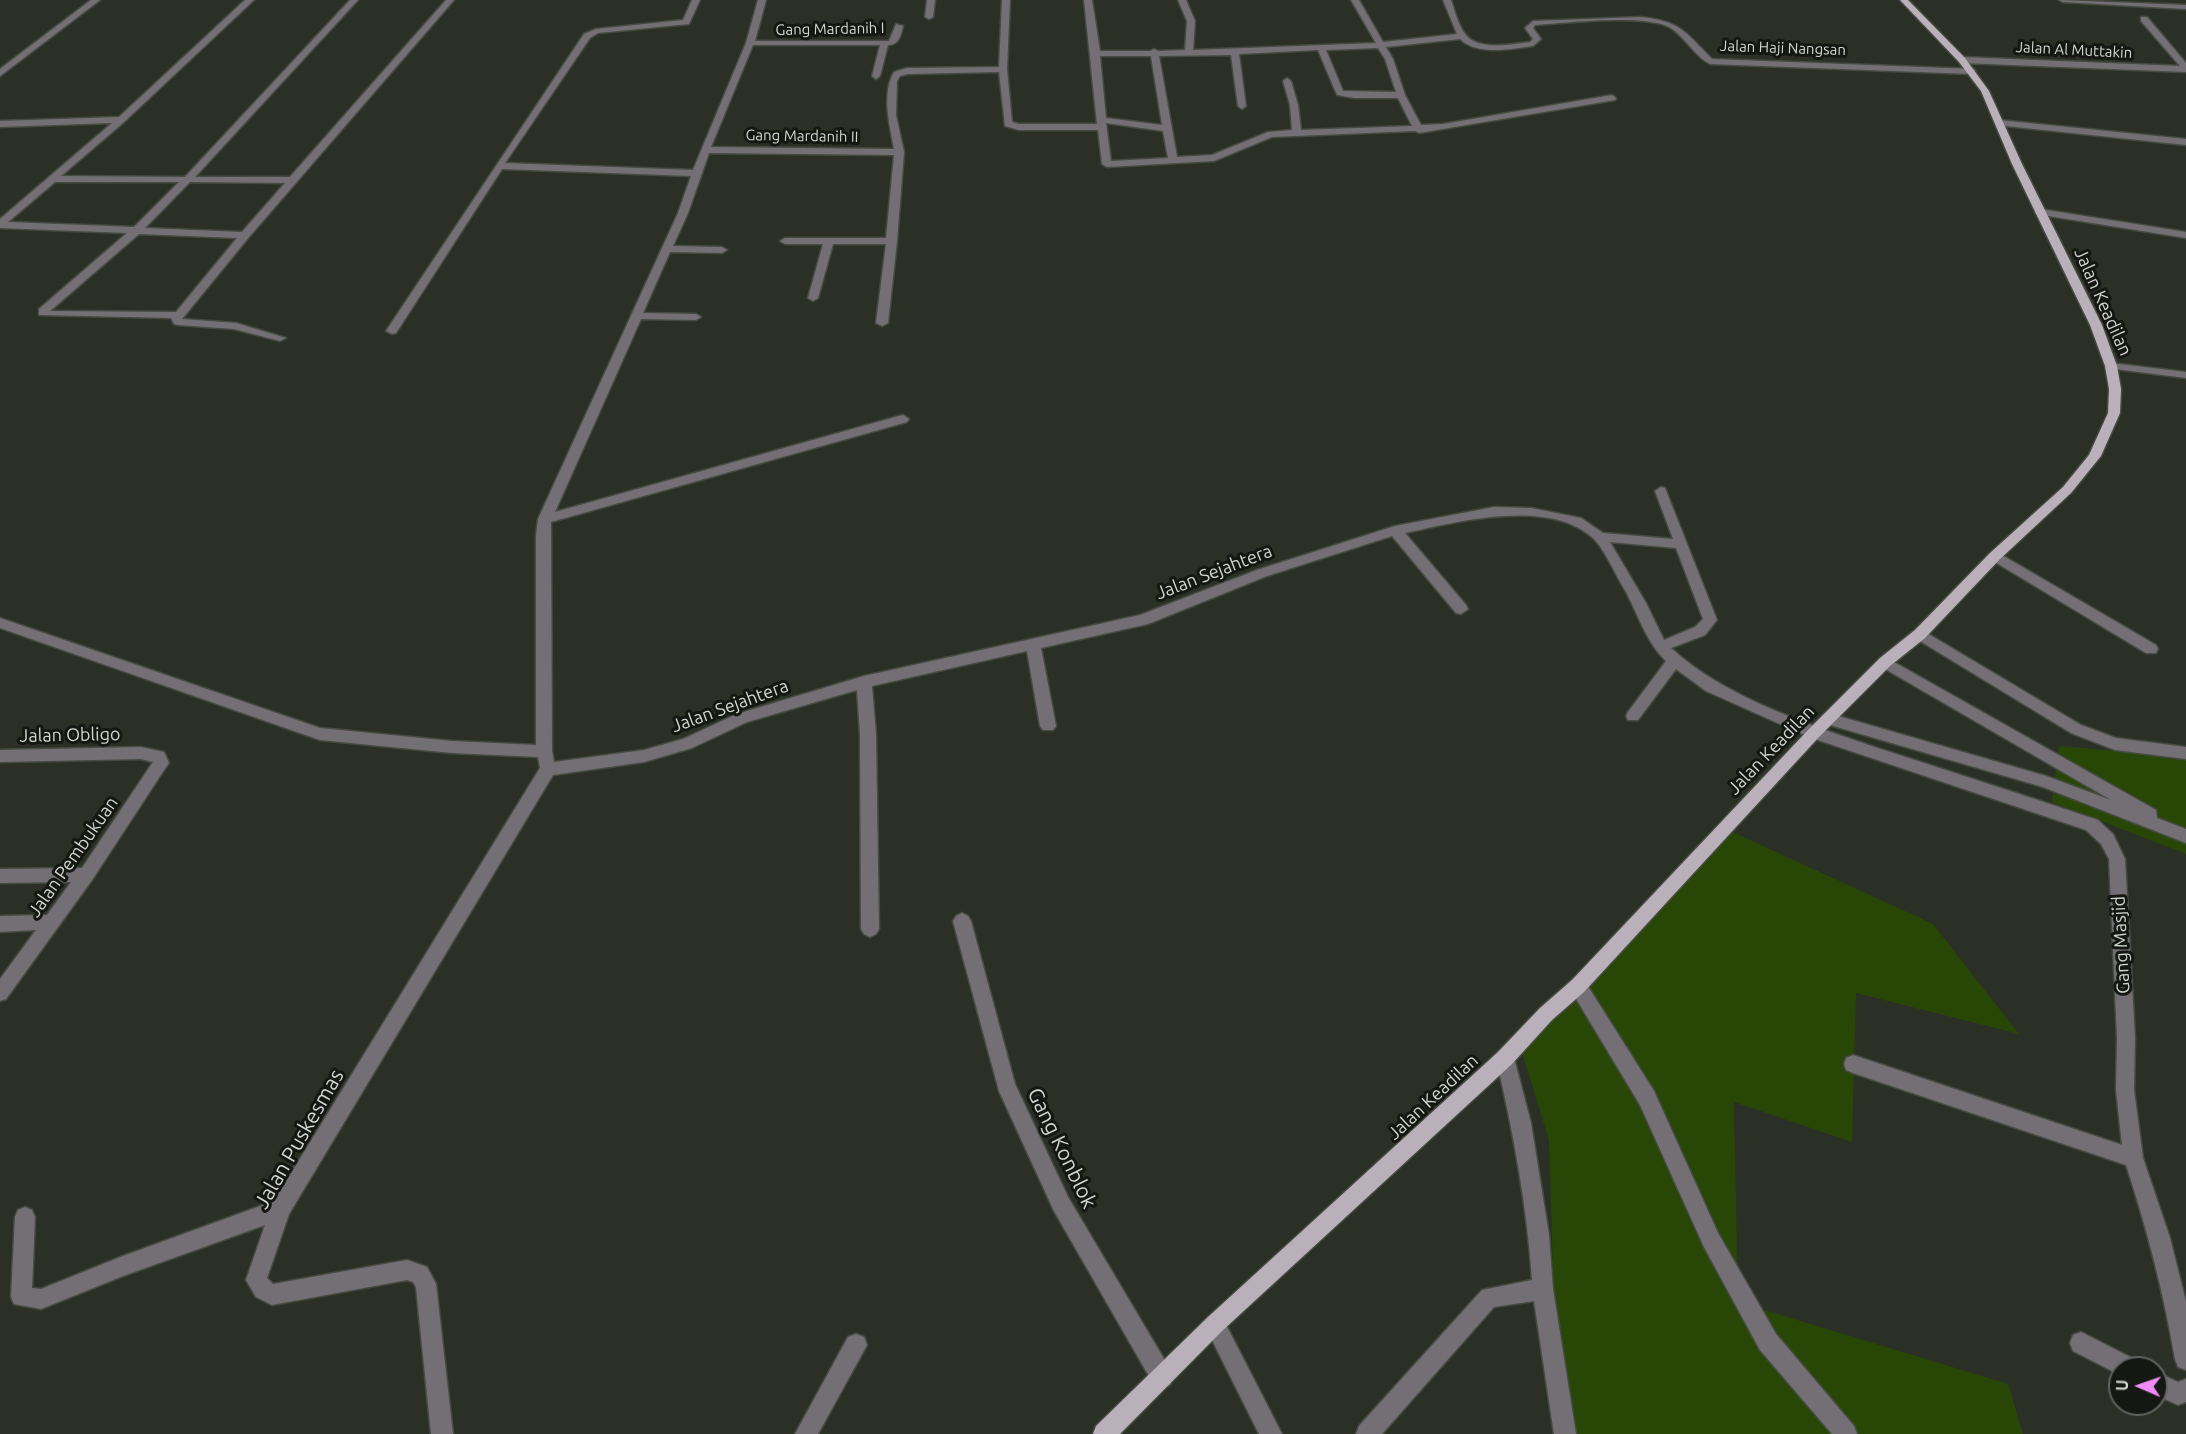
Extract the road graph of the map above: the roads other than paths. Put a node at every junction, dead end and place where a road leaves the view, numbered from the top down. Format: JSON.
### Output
{"nodes":[{"id":1,"x":96,"y":0,"type":"edge"},
{"id":2,"x":250,"y":0,"type":"edge"},
{"id":3,"x":354,"y":0,"type":"edge"},
{"id":4,"x":450,"y":0,"type":"edge"},
{"id":5,"x":696,"y":0,"type":"edge"},
{"id":6,"x":762,"y":0,"type":"edge"},
{"id":7,"x":931,"y":0,"type":"edge"},
{"id":8,"x":1006,"y":0,"type":"edge"},
{"id":9,"x":1089,"y":0,"type":"edge"},
{"id":10,"x":1182,"y":0,"type":"edge"},
{"id":11,"x":1355,"y":0,"type":"edge"},
{"id":12,"x":1447,"y":0,"type":"edge"},
{"id":13,"x":1904,"y":0,"type":"edge"},
{"id":14,"x":2063,"y":0,"type":"edge"},
{"id":15,"x":2186,"y":7,"type":"edge"},
{"id":16,"x":929,"y":17,"type":"dead end"},
{"id":17,"x":2144,"y":19,"type":"dead end"},
{"id":18,"x":899,"y":26,"type":"dead end"},
{"id":19,"x":1462,"y":36,"type":"junction"},
{"id":20,"x":750,"y":43,"type":"junction"},
{"id":21,"x":885,"y":43,"type":"junction"},
{"id":22,"x":1379,"y":45,"type":"junction"},
{"id":23,"x":1320,"y":46,"type":"junction"},
{"id":24,"x":1154,"y":51,"type":"junction"},
{"id":25,"x":1189,"y":51,"type":"junction"},
{"id":26,"x":1235,"y":52,"type":"junction"},
{"id":27,"x":1095,"y":54,"type":"junction"},
{"id":28,"x":1966,"y":65,"type":"junction"},
{"id":29,"x":2186,"y":68,"type":"edge"},
{"id":30,"x":1003,"y":69,"type":"junction"},
{"id":31,"x":0,"y":73,"type":"edge"},
{"id":32,"x":876,"y":76,"type":"dead end"},
{"id":33,"x":1287,"y":81,"type":"dead end"},
{"id":34,"x":1401,"y":95,"type":"junction"},
{"id":35,"x":1612,"y":98,"type":"dead end"},
{"id":36,"x":1242,"y":106,"type":"dead end"},
{"id":37,"x":120,"y":120,"type":"junction"},
{"id":38,"x":1999,"y":123,"type":"junction"},
{"id":39,"x":0,"y":124,"type":"edge"},
{"id":40,"x":1101,"y":124,"type":"junction"},
{"id":41,"x":1169,"y":129,"type":"junction"},
{"id":42,"x":1419,"y":130,"type":"junction"},
{"id":43,"x":1297,"y":131,"type":"junction"},
{"id":44,"x":2186,"y":142,"type":"edge"},
{"id":45,"x":705,"y":150,"type":"junction"},
{"id":46,"x":898,"y":152,"type":"junction"},
{"id":47,"x":1173,"y":160,"type":"junction"},
{"id":48,"x":499,"y":166,"type":"junction"},
{"id":49,"x":696,"y":173,"type":"junction"},
{"id":50,"x":53,"y":179,"type":"junction"},
{"id":51,"x":187,"y":180,"type":"junction"},
{"id":52,"x":295,"y":180,"type":"junction"},
{"id":53,"x":2040,"y":212,"type":"junction"},
{"id":54,"x":0,"y":224,"type":"edge"},
{"id":55,"x":136,"y":231,"type":"junction"},
{"id":56,"x":245,"y":235,"type":"junction"},
{"id":57,"x":2186,"y":235,"type":"edge"},
{"id":58,"x":785,"y":241,"type":"dead end"},
{"id":59,"x":829,"y":241,"type":"junction"},
{"id":60,"x":892,"y":241,"type":"junction"},
{"id":61,"x":666,"y":249,"type":"junction"},
{"id":62,"x":722,"y":250,"type":"dead end"},
{"id":63,"x":813,"y":298,"type":"dead end"},
{"id":64,"x":177,"y":315,"type":"junction"},
{"id":65,"x":636,"y":316,"type":"junction"},
{"id":66,"x":696,"y":317,"type":"dead end"},
{"id":67,"x":882,"y":323,"type":"dead end"},
{"id":68,"x":392,"y":331,"type":"dead end"},
{"id":69,"x":280,"y":338,"type":"dead end"},
{"id":70,"x":2112,"y":366,"type":"junction"},
{"id":71,"x":2186,"y":375,"type":"edge"},
{"id":72,"x":903,"y":419,"type":"dead end"},
{"id":73,"x":1661,"y":491,"type":"dead end"},
{"id":74,"x":545,"y":519,"type":"junction"},
{"id":75,"x":1395,"y":530,"type":"junction"},
{"id":76,"x":1600,"y":537,"type":"junction"},
{"id":77,"x":1680,"y":544,"type":"junction"},
{"id":78,"x":1995,"y":556,"type":"junction"},
{"id":79,"x":1461,"y":609,"type":"dead end"},
{"id":80,"x":0,"y":623,"type":"edge"},
{"id":81,"x":1920,"y":634,"type":"junction"},
{"id":82,"x":1033,"y":644,"type":"junction"},
{"id":83,"x":1660,"y":647,"type":"junction"},
{"id":84,"x":2151,"y":649,"type":"dead end"},
{"id":85,"x":1674,"y":660,"type":"junction"},
{"id":86,"x":1885,"y":662,"type":"junction"},
{"id":87,"x":864,"y":682,"type":"junction"},
{"id":88,"x":1633,"y":716,"type":"dead end"},
{"id":89,"x":1828,"y":719,"type":"junction"},
{"id":90,"x":1048,"y":726,"type":"dead end"},
{"id":91,"x":1814,"y":733,"type":"junction"},
{"id":92,"x":141,"y":753,"type":"joint"},
{"id":93,"x":2186,"y":753,"type":"edge"},
{"id":94,"x":0,"y":756,"type":"edge"},
{"id":95,"x":546,"y":760,"type":"junction"},
{"id":96,"x":2186,"y":836,"type":"edge"},
{"id":97,"x":86,"y":875,"type":"junction"},
{"id":98,"x":0,"y":876,"type":"edge"},
{"id":99,"x":962,"y":921,"type":"dead end"},
{"id":100,"x":52,"y":922,"type":"junction"},
{"id":101,"x":0,"y":924,"type":"edge"},
{"id":102,"x":870,"y":929,"type":"dead end"},
{"id":103,"x":1578,"y":986,"type":"junction"},
{"id":104,"x":0,"y":993,"type":"edge"},
{"id":105,"x":1505,"y":1058,"type":"junction"},
{"id":106,"x":1853,"y":1064,"type":"dead end"},
{"id":107,"x":2133,"y":1158,"type":"junction"},
{"id":108,"x":281,"y":1209,"type":"junction"},
{"id":109,"x":25,"y":1217,"type":"dead end"},
{"id":110,"x":1543,"y":1289,"type":"junction"},
{"id":111,"x":1215,"y":1324,"type":"junction"},
{"id":112,"x":2080,"y":1343,"type":"dead end"},
{"id":113,"x":856,"y":1346,"type":"dead end"},
{"id":114,"x":2108,"y":1358,"type":"edge"},
{"id":115,"x":2186,"y":1359,"type":"edge"},
{"id":116,"x":1162,"y":1377,"type":"junction"},
{"id":117,"x":2168,"y":1389,"type":"edge"},
{"id":118,"x":2186,"y":1390,"type":"edge"},
{"id":119,"x":442,"y":1434,"type":"edge"},
{"id":120,"x":806,"y":1434,"type":"edge"},
{"id":121,"x":1104,"y":1434,"type":"edge"},
{"id":122,"x":1271,"y":1434,"type":"edge"},
{"id":123,"x":1367,"y":1434,"type":"edge"},
{"id":124,"x":1565,"y":1434,"type":"edge"},
{"id":125,"x":1846,"y":1434,"type":"edge"}],
"edges":[{"from":1,"to":31,"type":"street"},
{"from":2,"to":37,"type":"street"},
{"from":3,"to":51,"type":"street"},
{"from":4,"to":52,"type":"street"},
{"from":5,"to":48,"type":"street"},
{"from":6,"to":20,"type":"street"},
{"from":7,"to":16,"type":"street"},
{"from":8,"to":30,"type":"street"},
{"from":9,"to":27,"type":"street"},
{"from":10,"to":25,"type":"street"},
{"from":11,"to":22,"type":"street"},
{"from":12,"to":19,"type":"street"},
{"from":13,"to":28,"type":"main road","name":"Jalan Keadilan"},
{"from":14,"to":15,"type":"street"},
{"from":17,"to":29,"type":"street"},
{"from":18,"to":21,"type":"street","name":"Gang Mardanih I"},
{"from":19,"to":22,"type":"street"},
{"from":19,"to":28,"type":"street","name":"Jalan Haji Nangsan"},
{"from":20,"to":21,"type":"street","name":"Gang Mardanih I"},
{"from":20,"to":45,"type":"street"},
{"from":21,"to":32,"type":"street"},
{"from":22,"to":23,"type":"street"},
{"from":22,"to":34,"type":"street"},
{"from":23,"to":26,"type":"street"},
{"from":23,"to":34,"type":"street"},
{"from":24,"to":25,"type":"street"},
{"from":24,"to":27,"type":"street"},
{"from":24,"to":41,"type":"street"},
{"from":25,"to":26,"type":"street"},
{"from":26,"to":36,"type":"street"},
{"from":27,"to":40,"type":"street"},
{"from":28,"to":29,"type":"street","name":"Jalan Al Muttakin"},
{"from":28,"to":38,"type":"main road","name":"Jalan Keadilan"},
{"from":30,"to":40,"type":"street"},
{"from":30,"to":46,"type":"street"},
{"from":33,"to":43,"type":"street"},
{"from":34,"to":42,"type":"street"},
{"from":35,"to":42,"type":"street"},
{"from":37,"to":39,"type":"street"},
{"from":37,"to":50,"type":"street"},
{"from":38,"to":44,"type":"street"},
{"from":38,"to":53,"type":"main road","name":"Jalan Keadilan"},
{"from":40,"to":41,"type":"street"},
{"from":40,"to":47,"type":"street"},
{"from":41,"to":47,"type":"street"},
{"from":42,"to":43,"type":"street"},
{"from":43,"to":47,"type":"street"},
{"from":45,"to":46,"type":"street","name":"Gang Mardanih II"},
{"from":45,"to":49,"type":"street"},
{"from":46,"to":60,"type":"street"},
{"from":48,"to":49,"type":"street"},
{"from":48,"to":68,"type":"street"},
{"from":49,"to":61,"type":"street"},
{"from":50,"to":51,"type":"street"},
{"from":50,"to":54,"type":"street"},
{"from":51,"to":52,"type":"street"},
{"from":51,"to":55,"type":"street"},
{"from":52,"to":56,"type":"street"},
{"from":53,"to":57,"type":"street"},
{"from":53,"to":70,"type":"main road","name":"Jalan Keadilan"},
{"from":54,"to":55,"type":"street"},
{"from":55,"to":56,"type":"street"},
{"from":55,"to":64,"type":"street"},
{"from":56,"to":64,"type":"street"},
{"from":58,"to":59,"type":"street"},
{"from":59,"to":60,"type":"street"},
{"from":59,"to":63,"type":"street"},
{"from":60,"to":67,"type":"street"},
{"from":61,"to":62,"type":"street"},
{"from":61,"to":65,"type":"street"},
{"from":64,"to":69,"type":"street"},
{"from":65,"to":66,"type":"street"},
{"from":65,"to":74,"type":"street"},
{"from":70,"to":71,"type":"street"},
{"from":70,"to":78,"type":"main road","name":"Jalan Keadilan"},
{"from":72,"to":74,"type":"street"},
{"from":73,"to":77,"type":"street"},
{"from":74,"to":95,"type":"street"},
{"from":75,"to":76,"type":"street","name":"Jalan Sejahtera"},
{"from":75,"to":79,"type":"street"},
{"from":75,"to":82,"type":"street","name":"Jalan Sejahtera"},
{"from":76,"to":77,"type":"street"},
{"from":76,"to":83,"type":"street","name":"Jalan Sejahtera"},
{"from":77,"to":83,"type":"street"},
{"from":78,"to":81,"type":"main road","name":"Jalan Keadilan"},
{"from":78,"to":84,"type":"street"},
{"from":80,"to":95,"type":"street","name":"Jalan Sejahtera"},
{"from":81,"to":86,"type":"main road","name":"Jalan Keadilan"},
{"from":81,"to":93,"type":"street"},
{"from":82,"to":87,"type":"street","name":"Jalan Sejahtera"},
{"from":82,"to":90,"type":"street"},
{"from":83,"to":85,"type":"street","name":"Jalan Sejahtera"},
{"from":85,"to":88,"type":"street"},
{"from":85,"to":91,"type":"street","name":"Jalan Sejahtera"},
{"from":86,"to":89,"type":"main road","name":"Jalan Keadilan"},
{"from":86,"to":96,"type":"street"},
{"from":87,"to":95,"type":"street","name":"Jalan Sejahtera"},
{"from":87,"to":102,"type":"street"},
{"from":89,"to":91,"type":"main road","name":"Jalan Keadilan"},
{"from":89,"to":96,"type":"street"},
{"from":91,"to":103,"type":"main road","name":"Jalan Keadilan"},
{"from":91,"to":107,"type":"street","name":"Gang Masjid"},
{"from":92,"to":94,"type":"street","name":"Jalan Obligo"},
{"from":92,"to":97,"type":"street","name":"Jalan Pembukuan"},
{"from":95,"to":108,"type":"street","name":"Jalan Puskesmas"},
{"from":97,"to":98,"type":"street"},
{"from":97,"to":100,"type":"street","name":"Jalan Pembukuan"},
{"from":99,"to":116,"type":"street","name":"Gang Konblok"},
{"from":100,"to":101,"type":"street"},
{"from":100,"to":104,"type":"street","name":"Jalan Pembukuan"},
{"from":103,"to":105,"type":"main road","name":"Jalan Keadilan"},
{"from":103,"to":125,"type":"street"},
{"from":105,"to":110,"type":"street"},
{"from":105,"to":111,"type":"main road","name":"Jalan Keadilan"},
{"from":106,"to":107,"type":"street"},
{"from":107,"to":115,"type":"street","name":"Gang Masjid"},
{"from":108,"to":109,"type":"street"},
{"from":108,"to":119,"type":"street","name":"Jalan Puskesmas"},
{"from":110,"to":123,"type":"street"},
{"from":110,"to":124,"type":"street"},
{"from":111,"to":116,"type":"main road","name":"Jalan Keadilan"},
{"from":111,"to":122,"type":"street"},
{"from":112,"to":114,"type":"street"},
{"from":113,"to":120,"type":"street"},
{"from":116,"to":121,"type":"main road","name":"Jalan Keadilan"},
{"from":117,"to":118,"type":"street"}]}
